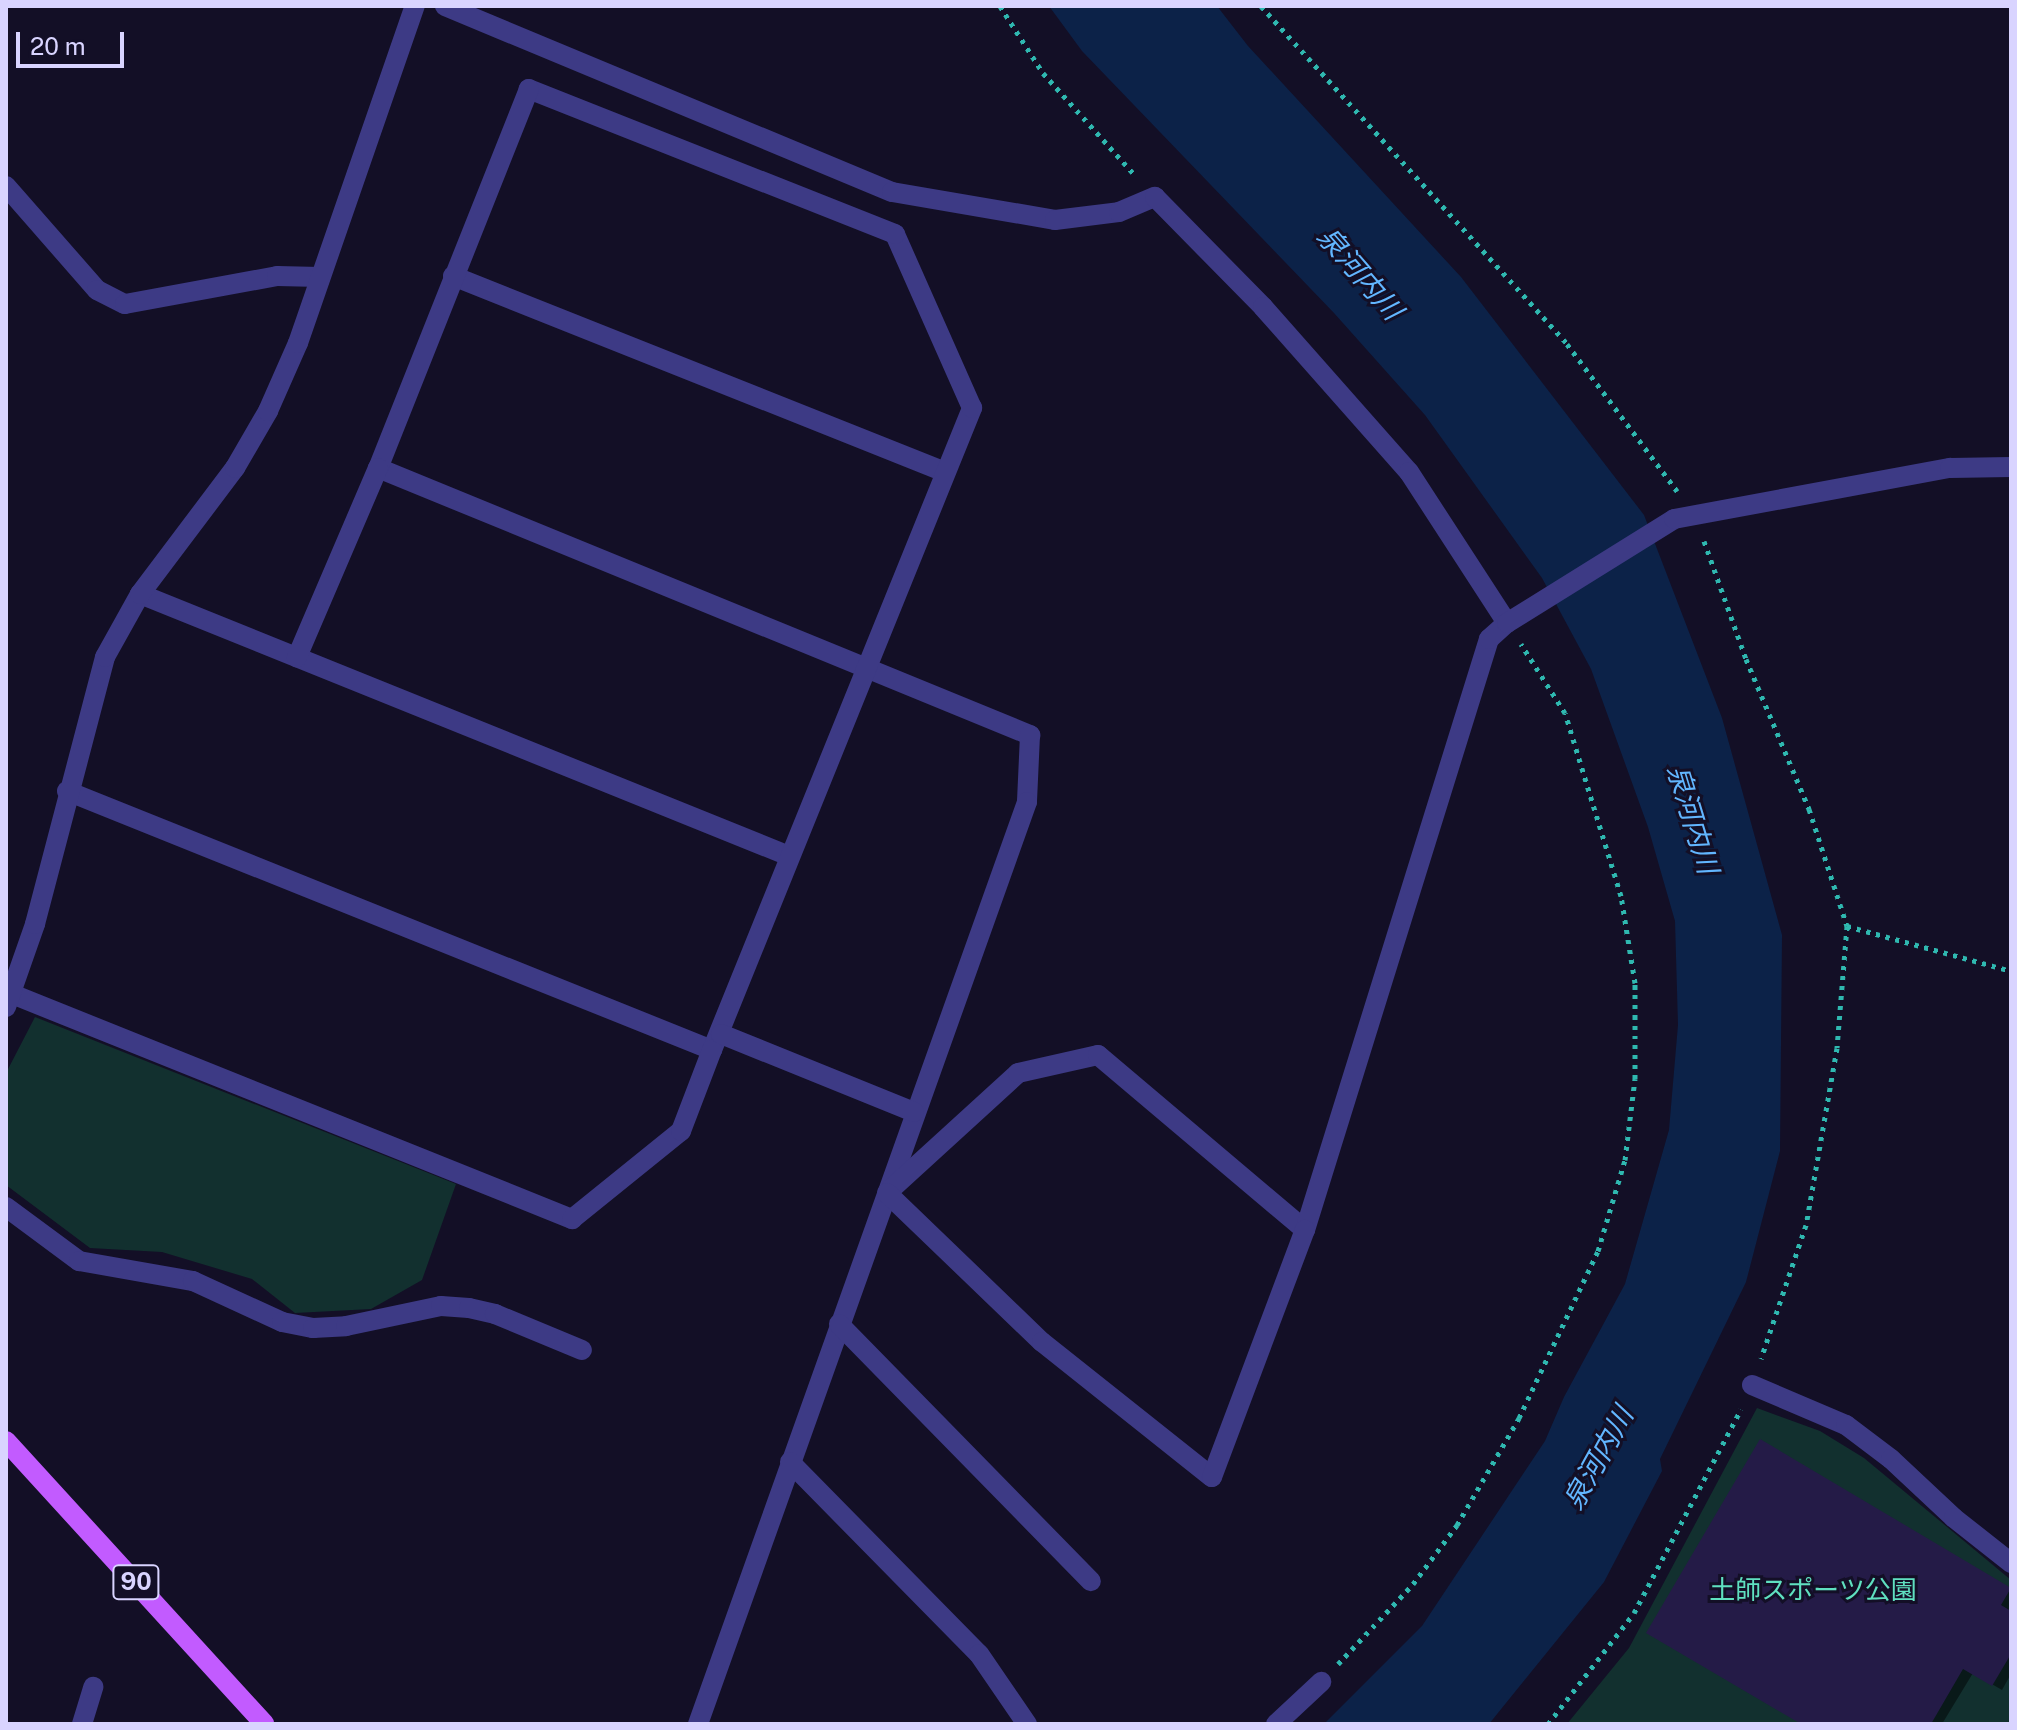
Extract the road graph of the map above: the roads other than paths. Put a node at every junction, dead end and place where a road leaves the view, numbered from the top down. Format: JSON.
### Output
{"nodes":[{"id":1,"x":415,"y":6,"type":"edge"},
{"id":2,"x":445,"y":6,"type":"edge"},
{"id":3,"x":6,"y":186,"type":"edge"},
{"id":4,"x":453,"y":276,"type":"junction"},
{"id":5,"x":320,"y":277,"type":"junction"},
{"id":6,"x":2011,"y":467,"type":"edge"},
{"id":7,"x":378,"y":468,"type":"junction"},
{"id":8,"x":945,"y":472,"type":"junction"},
{"id":9,"x":140,"y":594,"type":"junction"},
{"id":10,"x":1516,"y":618,"type":"junction"},
{"id":11,"x":297,"y":657,"type":"junction"},
{"id":12,"x":867,"y":665,"type":"junction"},
{"id":13,"x":67,"y":791,"type":"junction"},
{"id":14,"x":789,"y":856,"type":"junction"},
{"id":15,"x":9,"y":1001,"type":"edge"},
{"id":16,"x":716,"y":1042,"type":"junction"},
{"id":17,"x":914,"y":1112,"type":"junction"},
{"id":18,"x":887,"y":1193,"type":"junction"},
{"id":19,"x":6,"y":1207,"type":"edge"},
{"id":20,"x":1305,"y":1230,"type":"junction"},
{"id":21,"x":839,"y":1324,"type":"junction"},
{"id":22,"x":582,"y":1350,"type":"dead end"},
{"id":23,"x":1752,"y":1385,"type":"road end"},
{"id":24,"x":6,"y":1441,"type":"edge"},
{"id":25,"x":790,"y":1462,"type":"junction"},
{"id":26,"x":2011,"y":1563,"type":"edge"},
{"id":27,"x":1091,"y":1581,"type":"dead end"},
{"id":28,"x":1321,"y":1682,"type":"road end"},
{"id":29,"x":93,"y":1687,"type":"dead end"},
{"id":30,"x":82,"y":1724,"type":"edge"},
{"id":31,"x":264,"y":1724,"type":"edge"},
{"id":32,"x":698,"y":1724,"type":"edge"},
{"id":33,"x":1027,"y":1724,"type":"edge"},
{"id":34,"x":1276,"y":1724,"type":"edge"}],
"edges":[{"from":1,"to":5,"type":"street"},
{"from":2,"to":10,"type":"street"},
{"from":3,"to":5,"type":"street"},
{"from":4,"to":7,"type":"street"},
{"from":4,"to":8,"type":"street"},
{"from":4,"to":8,"type":"street"},
{"from":5,"to":9,"type":"street"},
{"from":6,"to":10,"type":"street"},
{"from":7,"to":11,"type":"street"},
{"from":7,"to":12,"type":"street"},
{"from":8,"to":12,"type":"street"},
{"from":9,"to":11,"type":"street"},
{"from":9,"to":13,"type":"street"},
{"from":10,"to":20,"type":"street"},
{"from":11,"to":14,"type":"street"},
{"from":12,"to":14,"type":"street"},
{"from":12,"to":17,"type":"street"},
{"from":13,"to":15,"type":"street"},
{"from":13,"to":16,"type":"street"},
{"from":14,"to":16,"type":"street"},
{"from":15,"to":16,"type":"street"},
{"from":16,"to":17,"type":"street"},
{"from":17,"to":18,"type":"street"},
{"from":18,"to":20,"type":"street"},
{"from":18,"to":20,"type":"street"},
{"from":18,"to":21,"type":"street"},
{"from":19,"to":22,"type":"street"},
{"from":21,"to":25,"type":"street"},
{"from":21,"to":27,"type":"street"},
{"from":23,"to":26,"type":"street"},
{"from":24,"to":31,"type":"main road","number":"90"},
{"from":25,"to":32,"type":"street"},
{"from":25,"to":33,"type":"street"},
{"from":28,"to":34,"type":"street"},
{"from":29,"to":30,"type":"street"}]}
